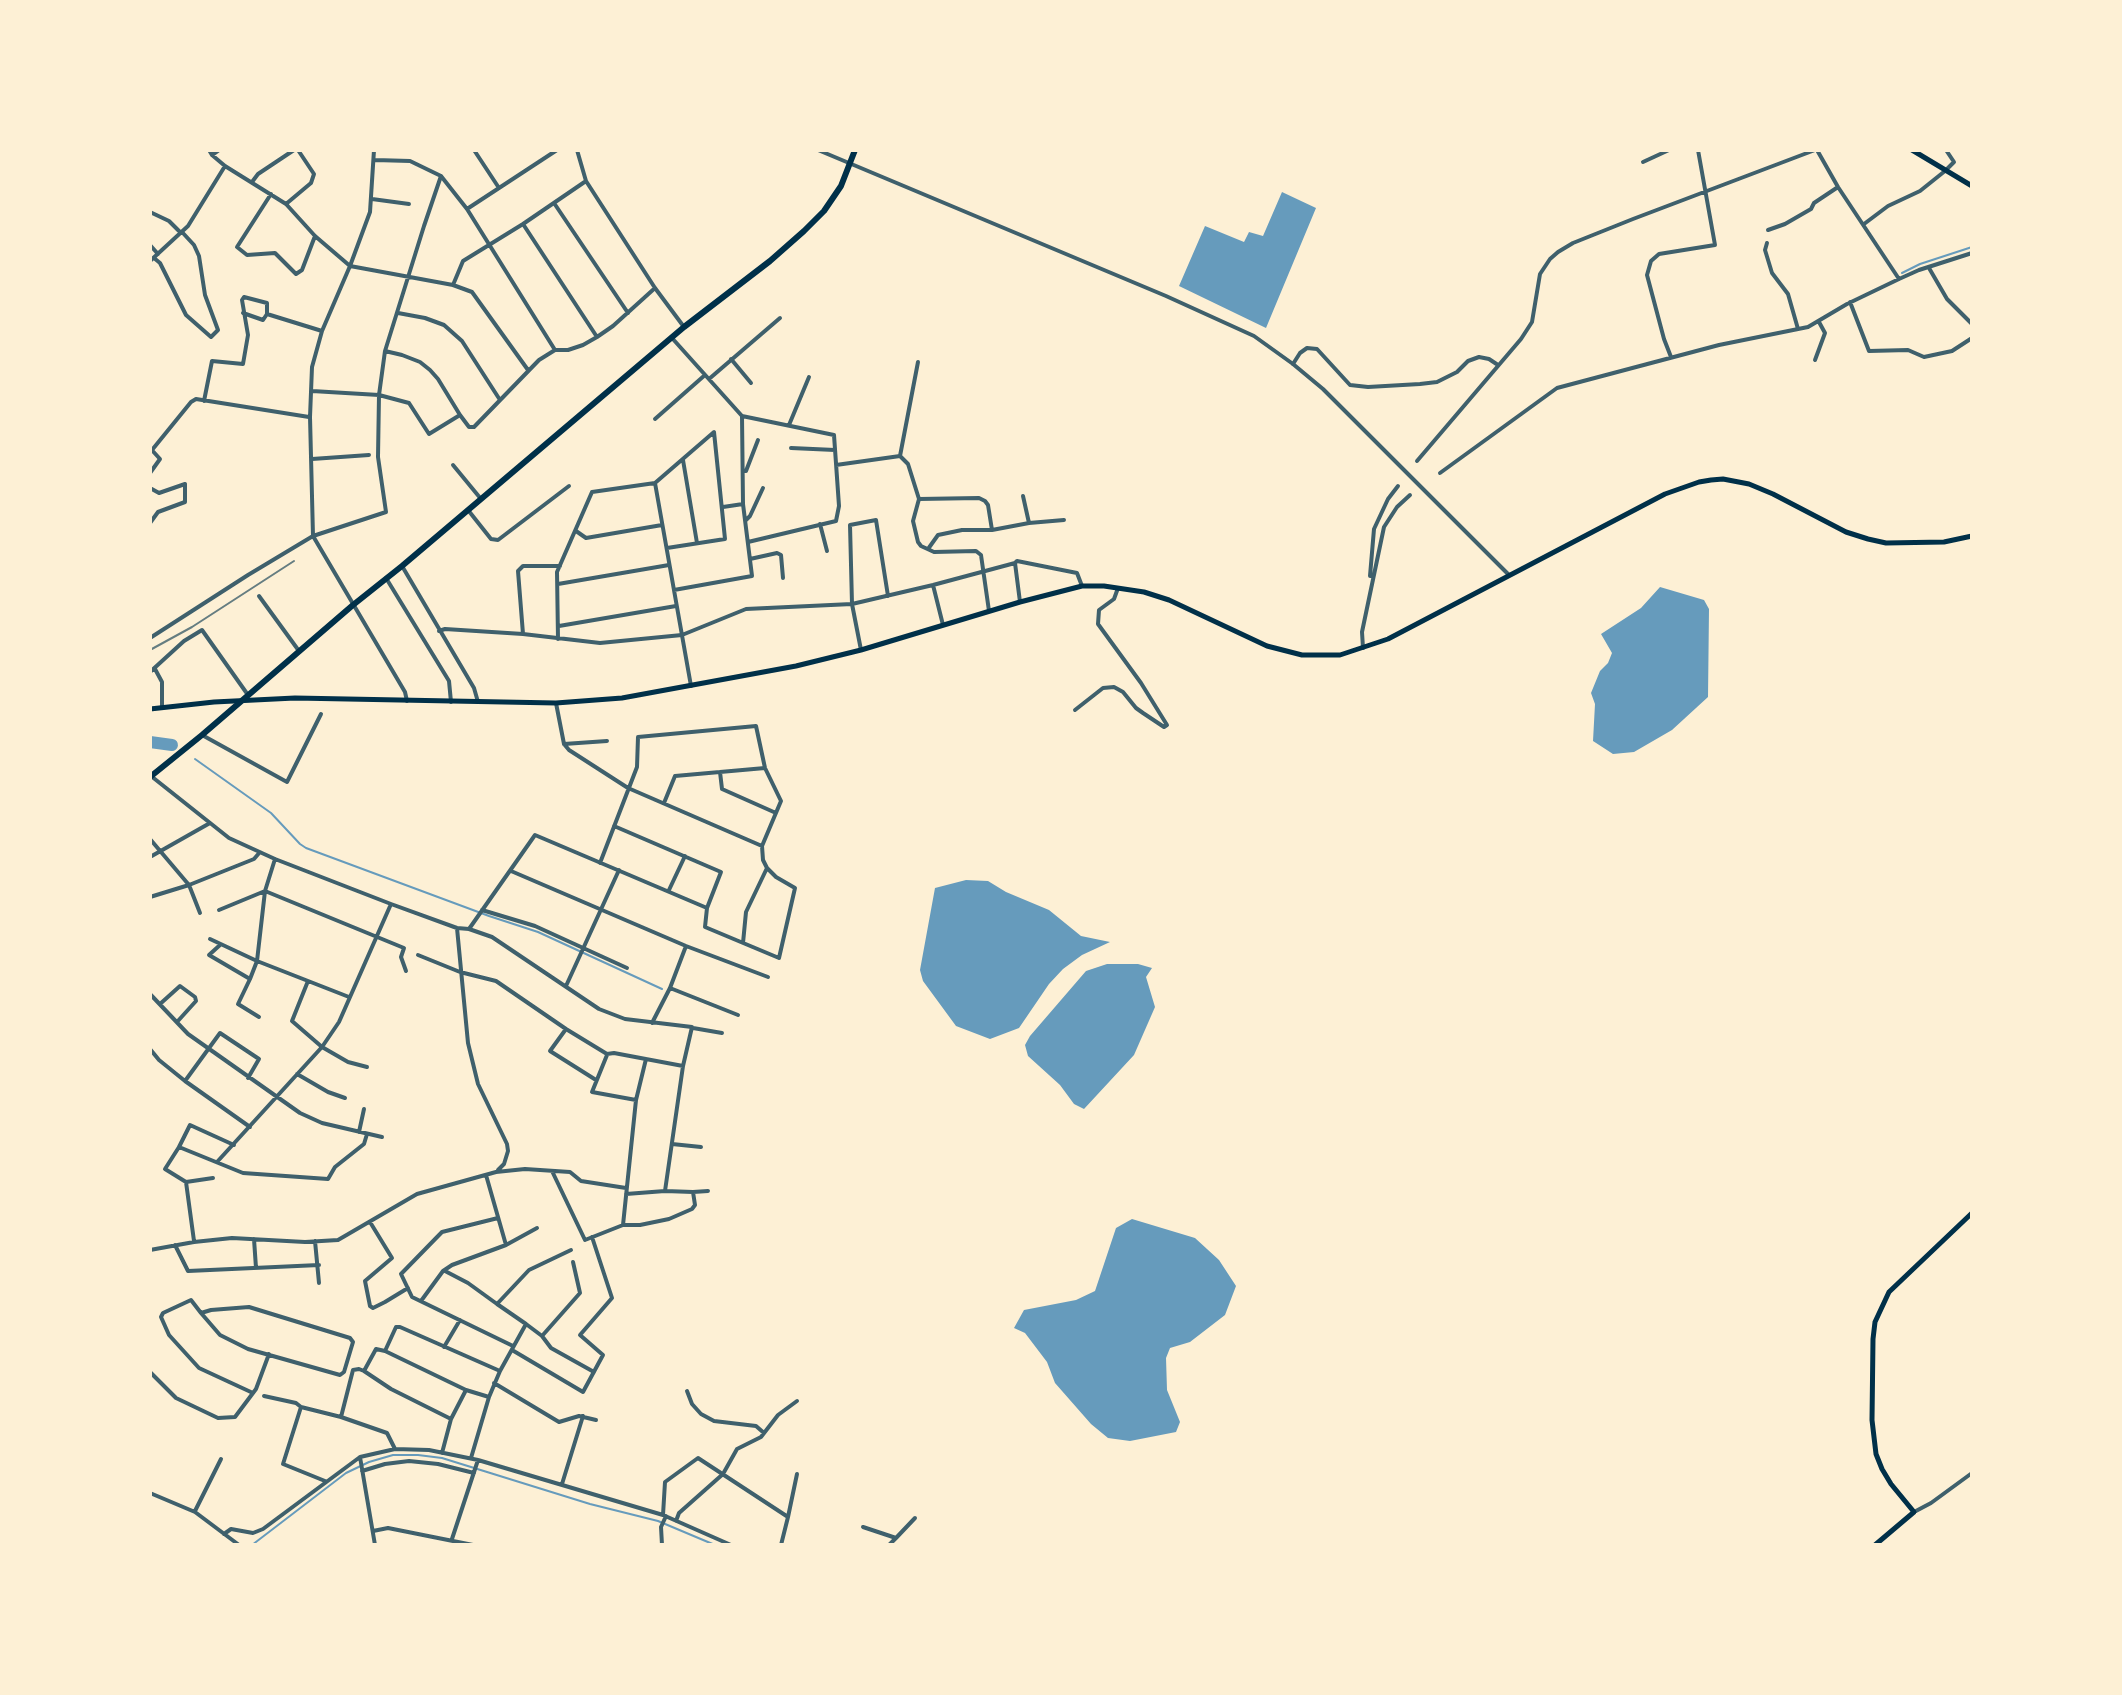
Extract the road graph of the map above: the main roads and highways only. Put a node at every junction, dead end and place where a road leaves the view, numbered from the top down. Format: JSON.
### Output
{"nodes":[{"id":1,"x":855,"y":150,"type":"edge"},
{"id":2,"x":1912,"y":150,"type":"edge"},
{"id":3,"x":1972,"y":186,"type":"edge"},
{"id":4,"x":1972,"y":536,"type":"edge"},
{"id":5,"x":241,"y":702,"type":"junction"},
{"id":6,"x":150,"y":709,"type":"edge"},
{"id":7,"x":150,"y":776,"type":"edge"},
{"id":8,"x":1972,"y":1213,"type":"edge"},
{"id":9,"x":1875,"y":1545,"type":"edge"}],
"edges":[{"from":1,"to":5,"type":"highway"},
{"from":2,"to":3,"type":"main road"},
{"from":4,"to":5,"type":"main road"},
{"from":5,"to":6,"type":"main road"},
{"from":5,"to":7,"type":"highway"},
{"from":8,"to":9,"type":"main road"}]}
